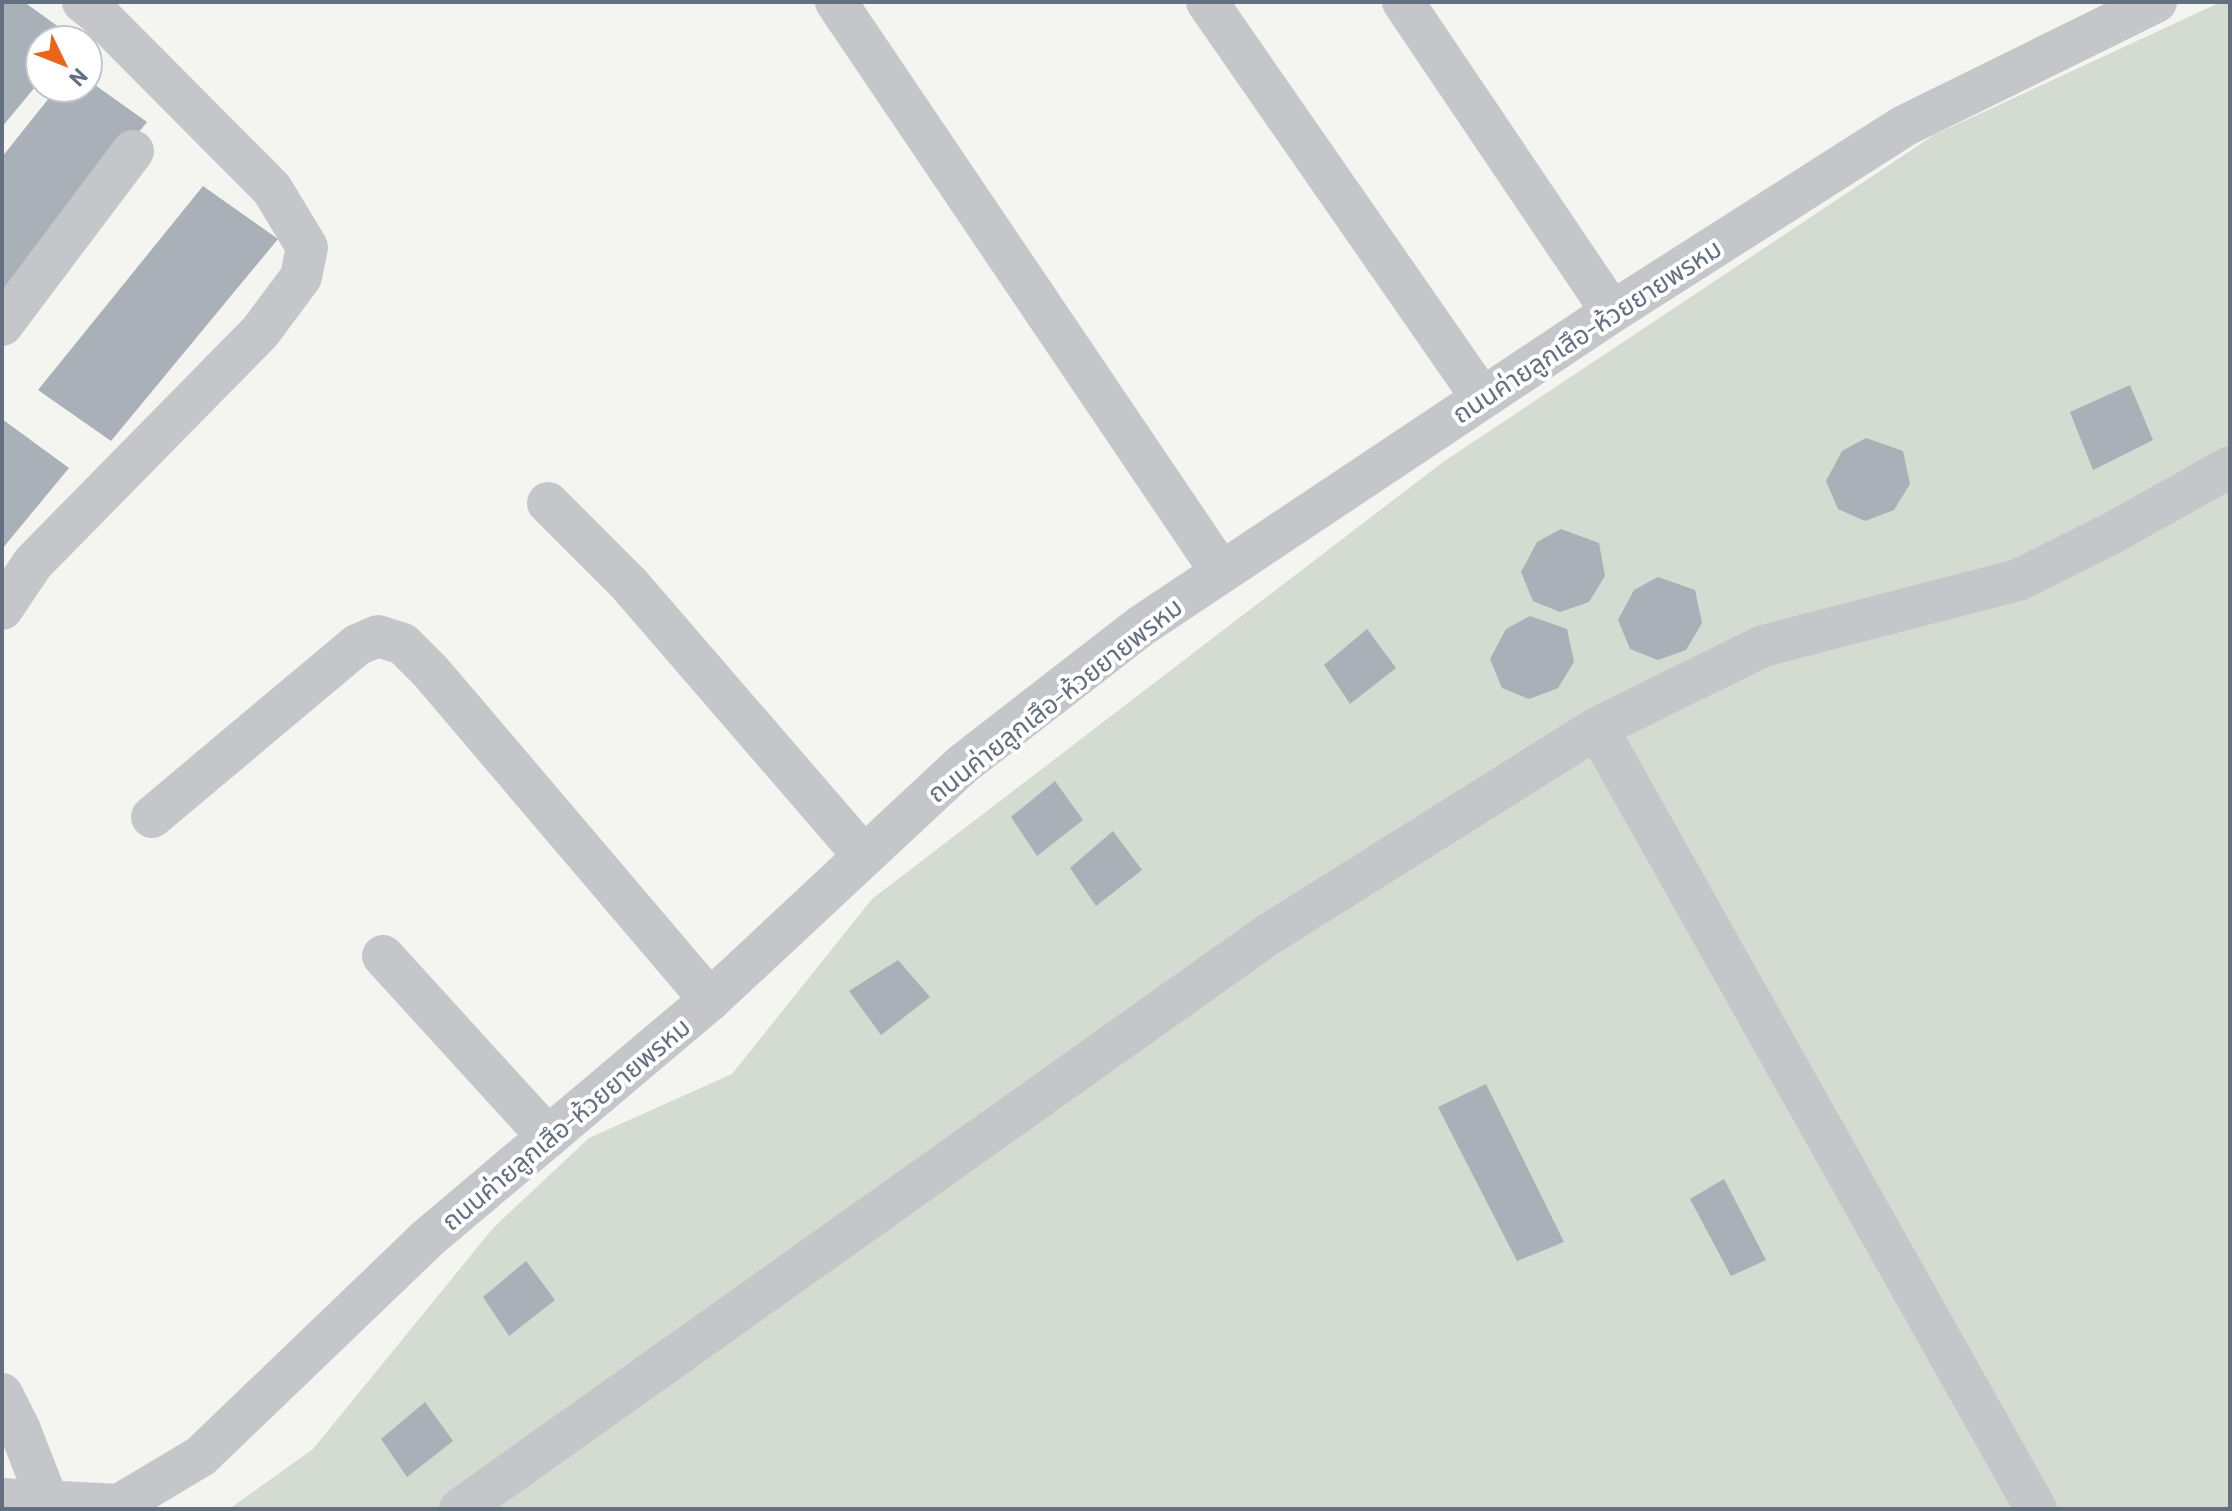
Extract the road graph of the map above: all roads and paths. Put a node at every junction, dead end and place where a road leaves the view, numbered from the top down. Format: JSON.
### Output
{"nodes":[{"id":1,"x":83,"y":2,"type":"edge"},
{"id":2,"x":836,"y":2,"type":"edge"},
{"id":3,"x":1207,"y":2,"type":"edge"},
{"id":4,"x":1403,"y":2,"type":"edge"},
{"id":5,"x":2156,"y":2,"type":"edge"},
{"id":6,"x":133,"y":151,"type":"dead end"},
{"id":7,"x":1612,"y":312,"type":"junction"},
{"id":8,"x":2,"y":325,"type":"edge"},
{"id":9,"x":1482,"y":398,"type":"junction"},
{"id":10,"x":2230,"y":467,"type":"edge"},
{"id":11,"x":548,"y":503,"type":"dead end"},
{"id":12,"x":1221,"y":572,"type":"junction"},
{"id":13,"x":2,"y":609,"type":"edge"},
{"id":14,"x":1597,"y":728,"type":"junction"},
{"id":15,"x":152,"y":817,"type":"dead end"},
{"id":16,"x":864,"y":856,"type":"junction"},
{"id":17,"x":383,"y":956,"type":"dead end"},
{"id":18,"x":710,"y":1000,"type":"junction"},
{"id":19,"x":548,"y":1137,"type":"junction"},
{"id":20,"x":2,"y":1394,"type":"edge"},
{"id":21,"x":2,"y":1499,"type":"edge"},
{"id":22,"x":48,"y":1502,"type":"junction"},
{"id":23,"x":460,"y":1509,"type":"edge"},
{"id":24,"x":2036,"y":1509,"type":"edge"}],
"edges":[{"from":1,"to":13,"type":"street"},
{"from":2,"to":12,"type":"street"},
{"from":3,"to":9,"type":"street"},
{"from":4,"to":7,"type":"street"},
{"from":5,"to":7,"type":"street","name":"ถนนค่ายลูกเสึอ-ห้วยยายพรหม"},
{"from":6,"to":8,"type":"street"},
{"from":7,"to":9,"type":"street","name":"ถนนค่ายลูกเสึอ-ห้วยยายพรหม"},
{"from":9,"to":12,"type":"street","name":"ถนนค่ายลูกเสึอ-ห้วยยายพรหม"},
{"from":10,"to":14,"type":"street"},
{"from":11,"to":16,"type":"street"},
{"from":12,"to":16,"type":"street","name":"ถนนค่ายลูกเสึอ-ห้วยยายพรหม"},
{"from":14,"to":23,"type":"street"},
{"from":14,"to":24,"type":"street"},
{"from":15,"to":18,"type":"street"},
{"from":16,"to":18,"type":"street","name":"ถนนค่ายลูกเสึอ-ห้วยยายพรหม"},
{"from":17,"to":19,"type":"street"},
{"from":18,"to":19,"type":"street","name":"ถนนค่ายลูกเสึอ-ห้วยยายพรหม"},
{"from":19,"to":22,"type":"street","name":"ถนนค่ายลูกเสึอ-ห้วยยายพรหม"},
{"from":20,"to":22,"type":"street"},
{"from":21,"to":22,"type":"street","name":"ถนนค่ายลูกเสึอ-ห้วยยายพรหม"}]}
